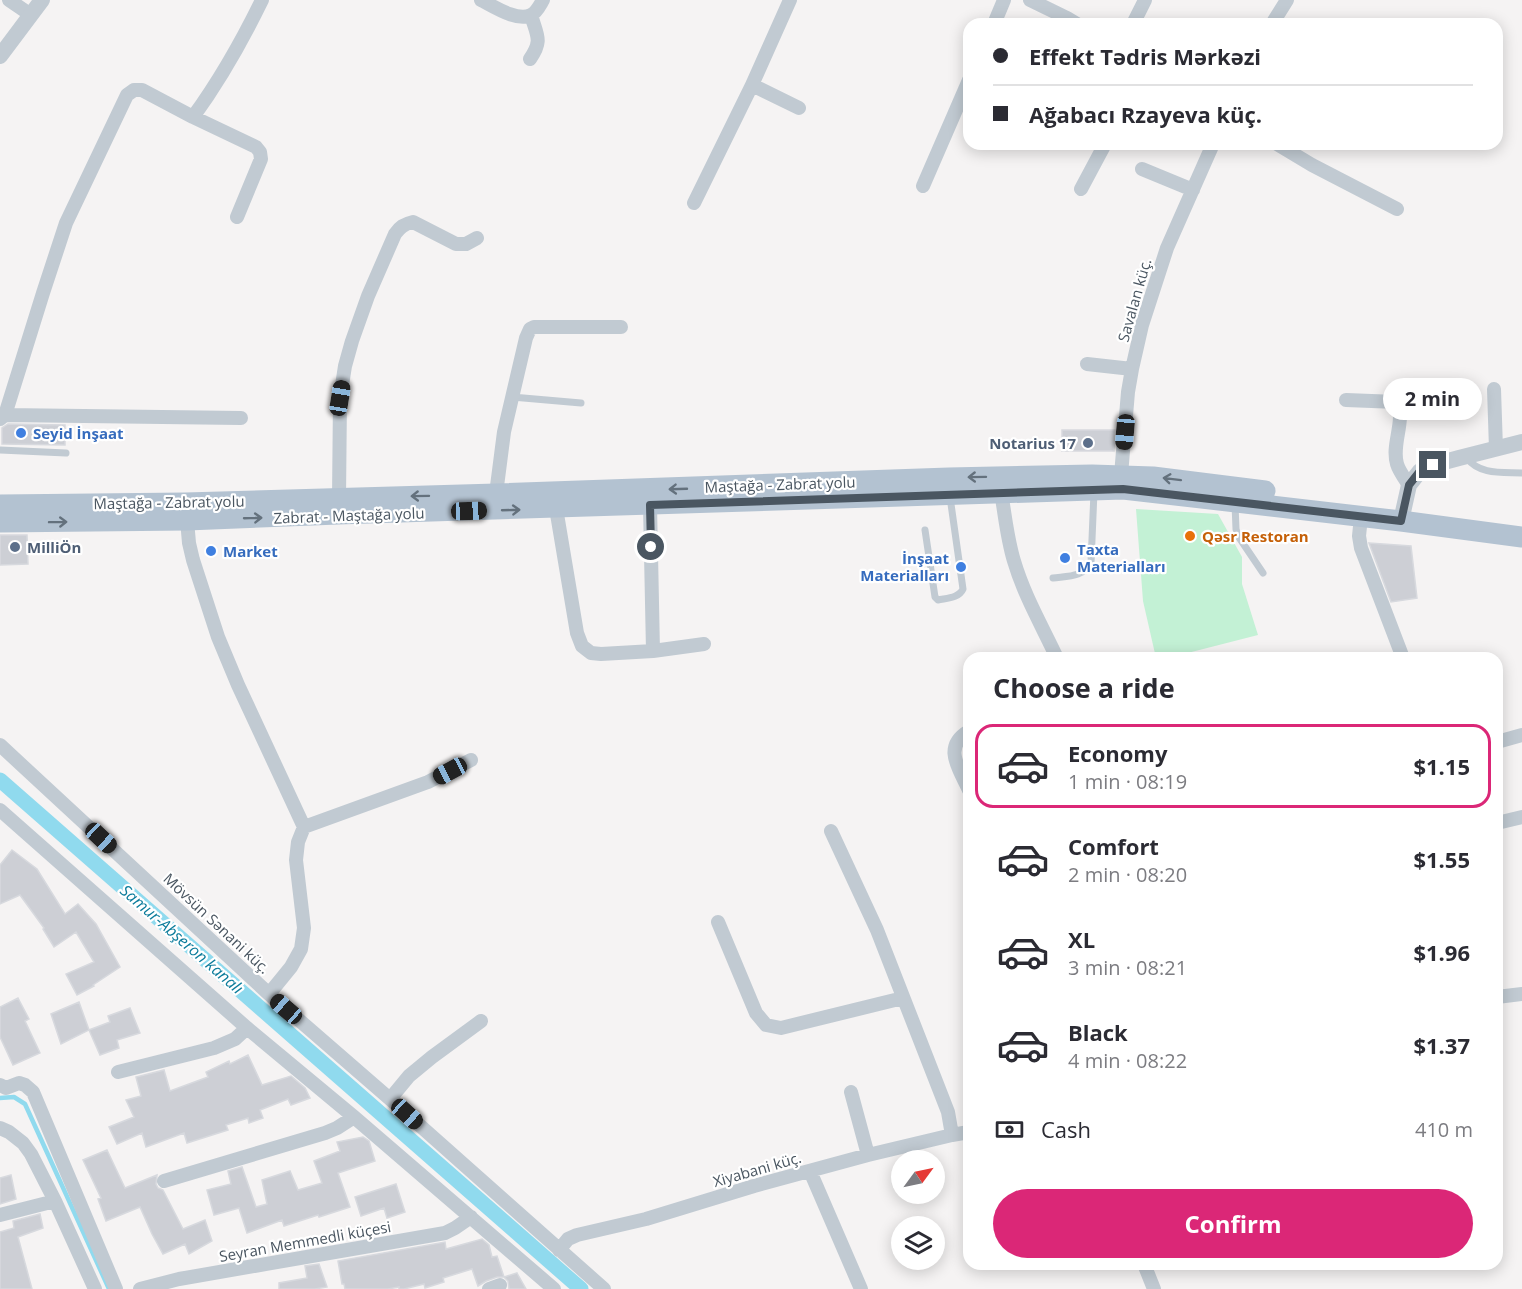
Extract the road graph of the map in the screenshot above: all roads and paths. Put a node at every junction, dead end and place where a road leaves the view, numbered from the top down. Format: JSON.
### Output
{"nodes":[{"id":1,"x":9,"y":0,"type":"edge"},
{"id":2,"x":42,"y":0,"type":"edge"},
{"id":3,"x":262,"y":0,"type":"edge"},
{"id":4,"x":481,"y":0,"type":"edge"},
{"id":5,"x":543,"y":0,"type":"edge"},
{"id":6,"x":790,"y":0,"type":"edge"},
{"id":7,"x":1004,"y":0,"type":"edge"},
{"id":8,"x":1030,"y":0,"type":"edge"},
{"id":9,"x":1144,"y":0,"type":"edge"},
{"id":10,"x":1287,"y":0,"type":"edge"},
{"id":11,"x":31,"y":15,"type":"junction"},
{"id":12,"x":531,"y":15,"type":"junction"},
{"id":13,"x":996,"y":18,"type":"edge"},
{"id":14,"x":1067,"y":18,"type":"edge"},
{"id":15,"x":1136,"y":18,"type":"edge"},
{"id":16,"x":1276,"y":18,"type":"edge"},
{"id":17,"x":0,"y":56,"type":"edge"},
{"id":18,"x":530,"y":59,"type":"dead end"},
{"id":19,"x":752,"y":85,"type":"junction"},
{"id":20,"x":963,"y":94,"type":"edge"},
{"id":21,"x":799,"y":108,"type":"dead end"},
{"id":22,"x":194,"y":117,"type":"junction"},
{"id":23,"x":1102,"y":150,"type":"edge"},
{"id":24,"x":1210,"y":150,"type":"edge"},
{"id":25,"x":1286,"y":150,"type":"edge"},
{"id":26,"x":1142,"y":169,"type":"dead end"},
{"id":27,"x":923,"y":186,"type":"dead end"},
{"id":28,"x":1081,"y":189,"type":"dead end"},
{"id":29,"x":1192,"y":190,"type":"junction"},
{"id":30,"x":694,"y":203,"type":"dead end"},
{"id":31,"x":1397,"y":208,"type":"dead end"},
{"id":32,"x":237,"y":217,"type":"dead end"},
{"id":33,"x":477,"y":238,"type":"dead end"},
{"id":34,"x":621,"y":327,"type":"dead end"},
{"id":35,"x":1087,"y":364,"type":"dead end"},
{"id":36,"x":1132,"y":369,"type":"junction"},
{"id":37,"x":1494,"y":389,"type":"dead end"},
{"id":38,"x":512,"y":397,"type":"junction"},
{"id":39,"x":1346,"y":400,"type":"dead end"},
{"id":40,"x":581,"y":403,"type":"dead end"},
{"id":41,"x":2,"y":417,"type":"edge"},
{"id":42,"x":241,"y":418,"type":"dead end"},
{"id":43,"x":1522,"y":442,"type":"edge"},
{"id":44,"x":1496,"y":448,"type":"junction"},
{"id":45,"x":0,"y":450,"type":"edge"},
{"id":46,"x":66,"y":453,"type":"dead end"},
{"id":47,"x":1465,"y":456,"type":"junction"},
{"id":48,"x":1522,"y":473,"type":"edge"},
{"id":49,"x":1121,"y":475,"type":"junction"},
{"id":50,"x":1409,"y":485,"type":"junction"},
{"id":51,"x":1094,"y":490,"type":"junction"},
{"id":52,"x":1001,"y":492,"type":"junction"},
{"id":53,"x":496,"y":494,"type":"junction"},
{"id":54,"x":949,"y":495,"type":"junction"},
{"id":55,"x":339,"y":498,"type":"junction"},
{"id":56,"x":1235,"y":502,"type":"junction"},
{"id":57,"x":0,"y":505,"type":"edge"},
{"id":58,"x":650,"y":505,"type":"junction"},
{"id":59,"x":556,"y":508,"type":"junction"},
{"id":60,"x":1402,"y":514,"type":"junction"},
{"id":61,"x":1360,"y":517,"type":"junction"},
{"id":62,"x":187,"y":520,"type":"junction"},
{"id":63,"x":0,"y":522,"type":"edge"},
{"id":64,"x":1522,"y":523,"type":"edge"},
{"id":65,"x":925,"y":530,"type":"dead end"},
{"id":66,"x":1522,"y":537,"type":"edge"},
{"id":67,"x":1263,"y":573,"type":"dead end"},
{"id":68,"x":1053,"y":578,"type":"dead end"},
{"id":69,"x":704,"y":644,"type":"dead end"},
{"id":70,"x":653,"y":651,"type":"junction"},
{"id":71,"x":1054,"y":652,"type":"edge"},
{"id":72,"x":1401,"y":652,"type":"edge"},
{"id":73,"x":963,"y":735,"type":"edge"},
{"id":74,"x":1522,"y":735,"type":"edge"},
{"id":75,"x":1503,"y":740,"type":"edge"},
{"id":76,"x":0,"y":745,"type":"edge"},
{"id":77,"x":471,"y":760,"type":"dead end"},
{"id":78,"x":963,"y":776,"type":"edge"},
{"id":79,"x":0,"y":810,"type":"edge"},
{"id":80,"x":1522,"y":817,"type":"edge"},
{"id":81,"x":1503,"y":822,"type":"edge"},
{"id":82,"x":304,"y":827,"type":"junction"},
{"id":83,"x":831,"y":831,"type":"dead end"},
{"id":84,"x":718,"y":922,"type":"dead end"},
{"id":85,"x":269,"y":994,"type":"junction"},
{"id":86,"x":1522,"y":994,"type":"edge"},
{"id":87,"x":1503,"y":996,"type":"edge"},
{"id":88,"x":903,"y":998,"type":"junction"},
{"id":89,"x":481,"y":1021,"type":"dead end"},
{"id":90,"x":248,"y":1028,"type":"junction"},
{"id":91,"x":118,"y":1072,"type":"dead end"},
{"id":92,"x":0,"y":1085,"type":"edge"},
{"id":93,"x":851,"y":1092,"type":"dead end"},
{"id":94,"x":390,"y":1099,"type":"junction"},
{"id":95,"x":354,"y":1118,"type":"junction"},
{"id":96,"x":0,"y":1128,"type":"edge"},
{"id":97,"x":963,"y":1133,"type":"edge"},
{"id":98,"x":952,"y":1135,"type":"junction"},
{"id":99,"x":868,"y":1155,"type":"junction"},
{"id":100,"x":810,"y":1171,"type":"junction"},
{"id":101,"x":164,"y":1182,"type":"dead end"},
{"id":102,"x":54,"y":1201,"type":"junction"},
{"id":103,"x":0,"y":1215,"type":"edge"},
{"id":104,"x":471,"y":1217,"type":"junction"},
{"id":105,"x":559,"y":1250,"type":"junction"},
{"id":106,"x":1146,"y":1270,"type":"edge"},
{"id":107,"x":94,"y":1289,"type":"edge"},
{"id":108,"x":116,"y":1289,"type":"edge"},
{"id":109,"x":140,"y":1289,"type":"edge"},
{"id":110,"x":554,"y":1289,"type":"edge"},
{"id":111,"x":604,"y":1289,"type":"edge"},
{"id":112,"x":861,"y":1289,"type":"edge"},
{"id":113,"x":1154,"y":1289,"type":"edge"}],
"edges":[{"from":1,"to":11,"type":"street"},
{"from":2,"to":11,"type":"street"},
{"from":3,"to":22,"type":"street"},
{"from":4,"to":12,"type":"street"},
{"from":5,"to":12,"type":"street"},
{"from":6,"to":19,"type":"street"},
{"from":7,"to":13,"type":"street"},
{"from":8,"to":14,"type":"street"},
{"from":9,"to":15,"type":"street"},
{"from":10,"to":16,"type":"street"},
{"from":11,"to":17,"type":"street"},
{"from":12,"to":18,"type":"street"},
{"from":19,"to":21,"type":"street"},
{"from":19,"to":30,"type":"street"},
{"from":20,"to":27,"type":"street"},
{"from":22,"to":32,"type":"street"},
{"from":22,"to":41,"type":"street"},
{"from":23,"to":28,"type":"street"},
{"from":24,"to":29,"type":"street","name":"Savalan küç."},
{"from":25,"to":31,"type":"street"},
{"from":26,"to":29,"type":"street"},
{"from":29,"to":36,"type":"street","name":"Savalan küç."},
{"from":33,"to":55,"type":"street"},
{"from":34,"to":38,"type":"street"},
{"from":35,"to":36,"type":"street"},
{"from":36,"to":49,"type":"street","name":"Savalan küç."},
{"from":37,"to":44,"type":"street"},
{"from":38,"to":40,"type":"lane"},
{"from":38,"to":53,"type":"street"},
{"from":39,"to":50,"type":"street"},
{"from":41,"to":42,"type":"street"},
{"from":43,"to":44,"type":"street"},
{"from":44,"to":47,"type":"street"},
{"from":45,"to":46,"type":"lane"},
{"from":47,"to":48,"type":"lane"},
{"from":47,"to":50,"type":"street"},
{"from":49,"to":53,"type":"main road","name":"Maştağa - Zabrat yolu","one_way":true},
{"from":60,"to":49,"type":"main road","name":"Maştağa - Zabrat yolu","one_way":true},
{"from":50,"to":60,"type":"street"},
{"from":51,"to":52,"type":"main road","name":"Zabrat - Maştağa yolu"},
{"from":51,"to":56,"type":"main road","name":"Zabrat - Maştağa yolu"},
{"from":51,"to":68,"type":"lane"},
{"from":52,"to":54,"type":"main road","name":"Zabrat - Maştağa yolu"},
{"from":52,"to":71,"type":"street"},
{"from":53,"to":55,"type":"main road","name":"Maştağa - Zabrat yolu","one_way":true},
{"from":54,"to":58,"type":"main road","name":"Zabrat - Maştağa yolu"},
{"from":54,"to":65,"type":"lane"},
{"from":55,"to":57,"type":"main road","name":"Maştağa - Zabrat yolu"},
{"from":56,"to":61,"type":"main road","name":"Zabrat - Maştağa yolu"},
{"from":56,"to":67,"type":"lane"},
{"from":58,"to":59,"type":"main road","name":"Zabrat - Maştağa yolu"},
{"from":58,"to":70,"type":"street"},
{"from":62,"to":59,"type":"main road","name":"Zabrat - Maştağa yolu","one_way":true},
{"from":59,"to":70,"type":"street"},
{"from":60,"to":61,"type":"main road","name":"Zabrat - Maştağa yolu"},
{"from":60,"to":64,"type":"main road","name":"Maştağa - Zabrat yolu"},
{"from":60,"to":66,"type":"main road","name":"Zabrat - Maştağa yolu"},
{"from":61,"to":72,"type":"street"},
{"from":63,"to":62,"type":"main road","name":"Zabrat - Maştağa yolu","one_way":true},
{"from":62,"to":82,"type":"street"},
{"from":69,"to":70,"type":"street"},
{"from":73,"to":78,"type":"street"},
{"from":74,"to":75,"type":"street"},
{"from":76,"to":85,"type":"street","name":"Mövsün Sənani küç."},
{"from":77,"to":82,"type":"street"},
{"from":79,"to":90,"type":"street"},
{"from":80,"to":81,"type":"street"},
{"from":82,"to":85,"type":"street"},
{"from":83,"to":88,"type":"street"},
{"from":84,"to":88,"type":"street"},
{"from":85,"to":94,"type":"street","name":"Mövsün Sənani küç."},
{"from":86,"to":87,"type":"street"},
{"from":88,"to":98,"type":"street"},
{"from":89,"to":94,"type":"street"},
{"from":90,"to":91,"type":"street"},
{"from":90,"to":95,"type":"street"},
{"from":92,"to":108,"type":"street"},
{"from":93,"to":99,"type":"street"},
{"from":94,"to":105,"type":"street","name":"Mövsün Sənani küç."},
{"from":95,"to":101,"type":"street"},
{"from":95,"to":104,"type":"street"},
{"from":96,"to":102,"type":"street"},
{"from":97,"to":98,"type":"street","name":"Xiyabani küç."},
{"from":98,"to":99,"type":"street","name":"Xiyabani küç."},
{"from":99,"to":100,"type":"street","name":"Xiyabani küç."},
{"from":100,"to":105,"type":"street","name":"Xiyabani küç."},
{"from":100,"to":112,"type":"street"},
{"from":102,"to":103,"type":"street"},
{"from":102,"to":107,"type":"street"},
{"from":104,"to":109,"type":"street","name":"Seyran Memmedli küçesi"},
{"from":104,"to":110,"type":"street"},
{"from":105,"to":111,"type":"street","name":"Mövsün Sənani küç."},
{"from":106,"to":113,"type":"street"}]}
